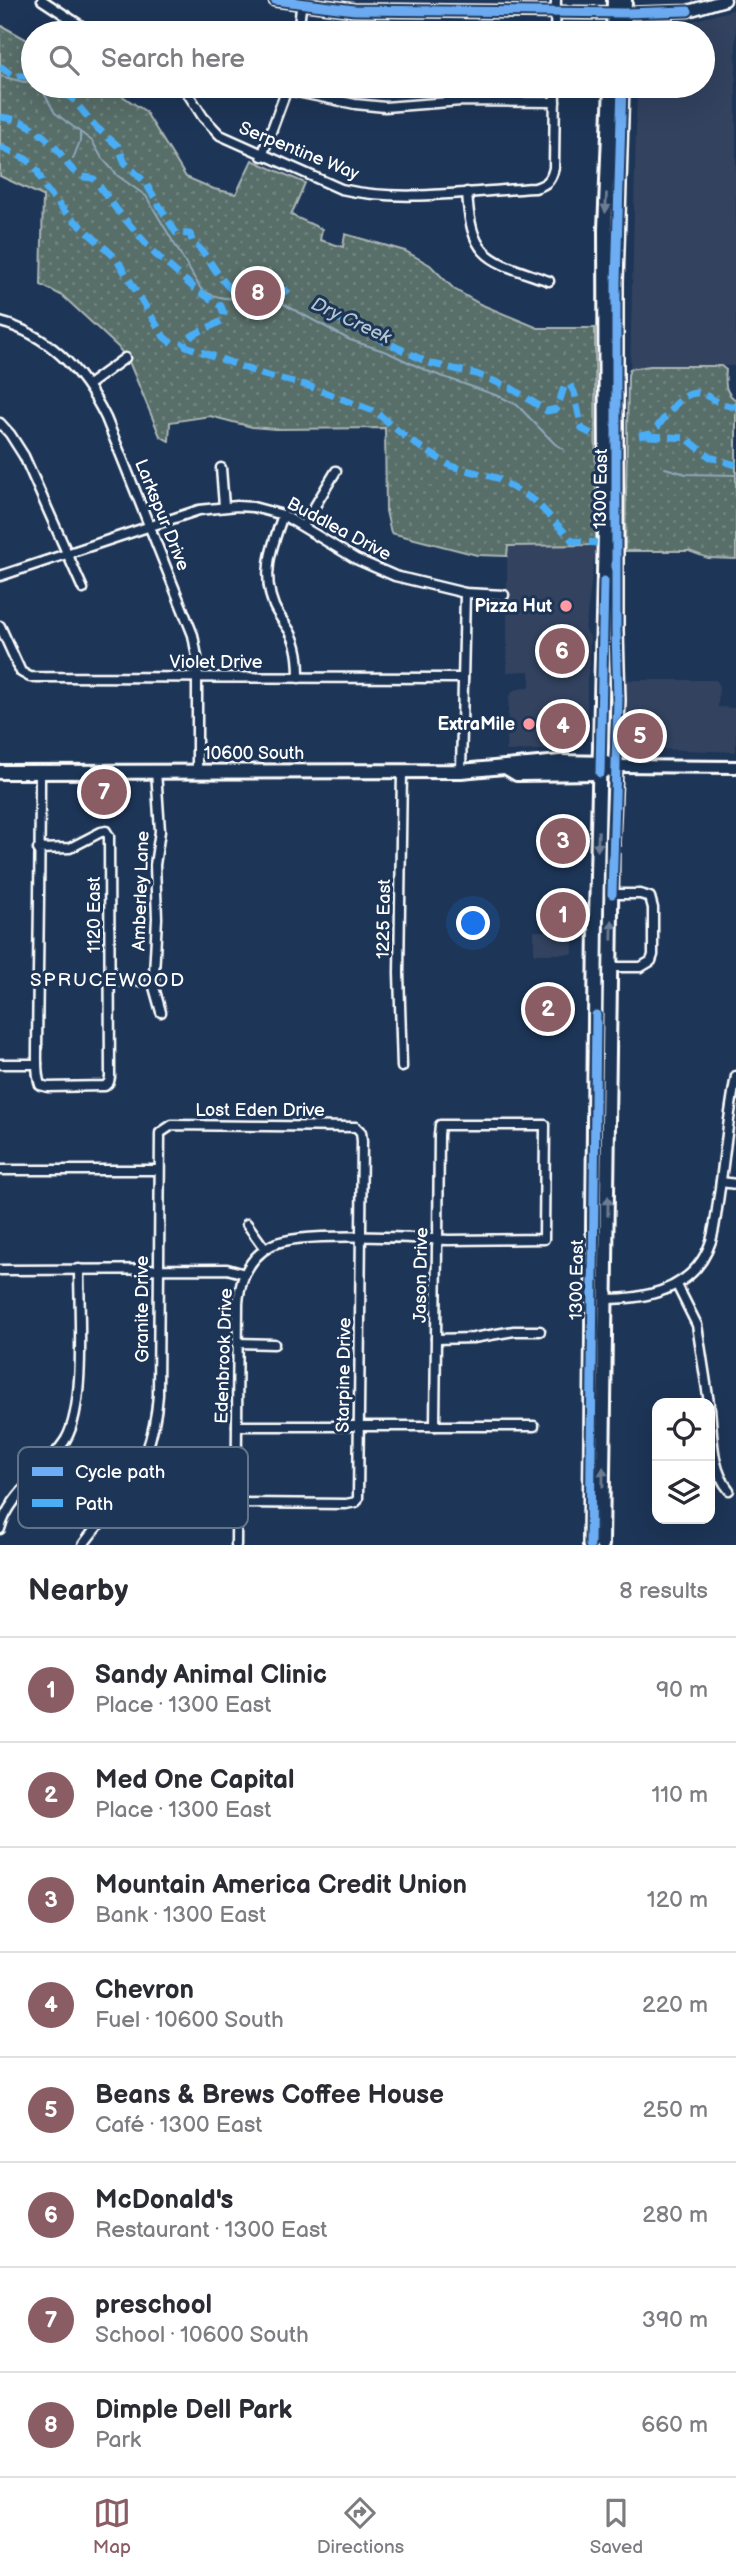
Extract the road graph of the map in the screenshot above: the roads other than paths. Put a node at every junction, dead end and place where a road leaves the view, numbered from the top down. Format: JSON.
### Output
{"nodes":[{"id":1,"x":42,"y":0,"type":"edge"},
{"id":2,"x":275,"y":0,"type":"edge"},
{"id":3,"x":725,"y":0,"type":"edge"},
{"id":4,"x":302,"y":2,"type":"edge"},
{"id":5,"x":556,"y":6,"type":"edge"},
{"id":6,"x":619,"y":6,"type":"edge"},
{"id":7,"x":74,"y":21,"type":"edge"},
{"id":8,"x":300,"y":21,"type":"edge"},
{"id":9,"x":191,"y":98,"type":"edge"},
{"id":10,"x":284,"y":98,"type":"edge"},
{"id":11,"x":330,"y":98,"type":"edge"},
{"id":12,"x":555,"y":98,"type":"edge"},
{"id":13,"x":613,"y":98,"type":"edge"},
{"id":14,"x":615,"y":98,"type":"edge"},
{"id":15,"x":555,"y":102,"type":"junction"},
{"id":16,"x":262,"y":156,"type":"junction"},
{"id":17,"x":467,"y":192,"type":"junction"},
{"id":18,"x":549,"y":281,"type":"dead end"},
{"id":19,"x":0,"y":322,"type":"edge"},
{"id":20,"x":125,"y":358,"type":"dead end"},
{"id":21,"x":88,"y":385,"type":"junction"},
{"id":22,"x":0,"y":423,"type":"edge"},
{"id":23,"x":221,"y":468,"type":"dead end"},
{"id":24,"x":336,"y":471,"type":"dead end"},
{"id":25,"x":224,"y":506,"type":"junction"},
{"id":26,"x":283,"y":515,"type":"junction"},
{"id":27,"x":303,"y":526,"type":"junction"},
{"id":28,"x":150,"y":527,"type":"junction"},
{"id":29,"x":67,"y":554,"type":"junction"},
{"id":30,"x":0,"y":576,"type":"edge"},
{"id":31,"x":83,"y":589,"type":"dead end"},
{"id":32,"x":466,"y":593,"type":"junction"},
{"id":33,"x":504,"y":595,"type":"dead end"},
{"id":34,"x":0,"y":626,"type":"edge"},
{"id":35,"x":197,"y":678,"type":"junction"},
{"id":36,"x":299,"y":678,"type":"junction"},
{"id":37,"x":463,"y":678,"type":"junction"},
{"id":38,"x":616,"y":766,"type":"junction"},
{"id":39,"x":600,"y":767,"type":"junction"},
{"id":40,"x":736,"y":767,"type":"edge"},
{"id":41,"x":40,"y":771,"type":"junction"},
{"id":42,"x":156,"y":771,"type":"junction"},
{"id":43,"x":197,"y":771,"type":"junction"},
{"id":44,"x":402,"y":771,"type":"junction"},
{"id":45,"x":461,"y":771,"type":"junction"},
{"id":46,"x":0,"y":772,"type":"edge"},
{"id":47,"x":38,"y":849,"type":"junction"},
{"id":48,"x":612,"y":894,"type":"junction"},
{"id":49,"x":611,"y":967,"type":"junction"},
{"id":50,"x":110,"y":981,"type":"junction"},
{"id":51,"x":140,"y":981,"type":"dead end"},
{"id":52,"x":161,"y":1012,"type":"dead end"},
{"id":53,"x":0,"y":1064,"type":"edge"},
{"id":54,"x":37,"y":1064,"type":"junction"},
{"id":55,"x":401,"y":1067,"type":"dead end"},
{"id":56,"x":736,"y":1076,"type":"edge"},
{"id":57,"x":359,"y":1128,"type":"joint"},
{"id":58,"x":162,"y":1130,"type":"joint"},
{"id":59,"x":0,"y":1170,"type":"edge"},
{"id":60,"x":158,"y":1170,"type":"junction"},
{"id":61,"x":721,"y":1182,"type":"junction"},
{"id":62,"x":736,"y":1184,"type":"edge"},
{"id":63,"x":247,"y":1224,"type":"dead end"},
{"id":64,"x":594,"y":1231,"type":"junction"},
{"id":65,"x":361,"y":1238,"type":"junction"},
{"id":66,"x":438,"y":1240,"type":"junction"},
{"id":67,"x":265,"y":1249,"type":"junction"},
{"id":68,"x":79,"y":1269,"type":"junction"},
{"id":69,"x":158,"y":1269,"type":"junction"},
{"id":70,"x":0,"y":1270,"type":"edge"},
{"id":71,"x":245,"y":1274,"type":"junction"},
{"id":72,"x":677,"y":1285,"type":"junction"},
{"id":73,"x":606,"y":1299,"type":"junction"},
{"id":74,"x":540,"y":1331,"type":"dead end"},
{"id":75,"x":436,"y":1339,"type":"junction"},
{"id":76,"x":238,"y":1343,"type":"junction"},
{"id":77,"x":274,"y":1344,"type":"dead end"},
{"id":78,"x":708,"y":1398,"type":"edge"},
{"id":79,"x":237,"y":1426,"type":"junction"},
{"id":80,"x":435,"y":1426,"type":"junction"},
{"id":81,"x":534,"y":1426,"type":"dead end"},
{"id":82,"x":359,"y":1427,"type":"junction"},
{"id":83,"x":61,"y":1447,"type":"edge"},
{"id":84,"x":149,"y":1447,"type":"edge"},
{"id":85,"x":237,"y":1447,"type":"edge"},
{"id":86,"x":715,"y":1451,"type":"edge"},
{"id":87,"x":729,"y":1490,"type":"dead end"},
{"id":88,"x":18,"y":1498,"type":"edge"},
{"id":89,"x":248,"y":1503,"type":"edge"},
{"id":90,"x":97,"y":1528,"type":"edge"},
{"id":91,"x":0,"y":1529,"type":"edge"},
{"id":92,"x":83,"y":1545,"type":"edge"},
{"id":93,"x":590,"y":1545,"type":"edge"},
{"id":94,"x":602,"y":1545,"type":"edge"}],
"edges":[{"from":1,"to":7,"type":"street"},
{"from":2,"to":4,"type":"main road"},
{"from":3,"to":6,"type":"street"},
{"from":4,"to":5,"type":"main road"},
{"from":4,"to":8,"type":"street"},
{"from":5,"to":6,"type":"main road"},
{"from":9,"to":16,"type":"street","name":"Serpentine Way"},
{"from":10,"to":16,"type":"street"},
{"from":11,"to":15,"type":"street"},
{"from":12,"to":15,"type":"street"},
{"from":13,"to":39,"type":"main road","name":"1300 East","one_way":true},
{"from":14,"to":38,"type":"main road","name":"1300 East"},
{"from":15,"to":17,"type":"street","name":"Serpentine Way"},
{"from":16,"to":17,"type":"street","name":"Serpentine Way"},
{"from":17,"to":18,"type":"street"},
{"from":19,"to":21,"type":"street","name":"Larkspur Drive"},
{"from":20,"to":21,"type":"street"},
{"from":21,"to":28,"type":"street","name":"Larkspur Drive"},
{"from":22,"to":29,"type":"street"},
{"from":23,"to":25,"type":"street"},
{"from":24,"to":27,"type":"street"},
{"from":25,"to":26,"type":"street","name":"Buddlea Drive"},
{"from":25,"to":28,"type":"street","name":"Buddlea Drive"},
{"from":26,"to":27,"type":"street","name":"Buddlea Drive"},
{"from":26,"to":36,"type":"street"},
{"from":27,"to":32,"type":"street","name":"Buddlea Drive"},
{"from":28,"to":29,"type":"street","name":"Buddlea Drive"},
{"from":28,"to":35,"type":"street","name":"Larkspur Drive"},
{"from":29,"to":30,"type":"street","name":"Buddlea Drive"},
{"from":29,"to":31,"type":"street"},
{"from":32,"to":33,"type":"street","name":"Buddlea Drive"},
{"from":32,"to":37,"type":"street"},
{"from":34,"to":35,"type":"street","name":"Violet Drive"},
{"from":35,"to":36,"type":"street","name":"Violet Drive"},
{"from":35,"to":43,"type":"street","name":"Larkspur Drive"},
{"from":36,"to":37,"type":"street","name":"Violet Drive"},
{"from":37,"to":45,"type":"street"},
{"from":38,"to":39,"type":"main road","name":"10600 South"},
{"from":38,"to":40,"type":"main road","name":"10600 South"},
{"from":38,"to":48,"type":"main road","name":"1300 East"},
{"from":39,"to":45,"type":"main road","name":"10600 South"},
{"from":39,"to":64,"type":"main road","name":"1300 East","one_way":true},
{"from":41,"to":42,"type":"main road","name":"10600 South"},
{"from":41,"to":46,"type":"main road","name":"10600 South"},
{"from":41,"to":47,"type":"street"},
{"from":42,"to":43,"type":"main road","name":"10600 South"},
{"from":42,"to":52,"type":"street","name":"Amberley Lane"},
{"from":43,"to":44,"type":"main road","name":"10600 South"},
{"from":44,"to":45,"type":"main road","name":"10600 South"},
{"from":44,"to":55,"type":"street","name":"1225 East"},
{"from":47,"to":50,"type":"street","name":"1120 East"},
{"from":47,"to":54,"type":"street"},
{"from":49,"to":48,"type":"main road","name":"1300 East","one_way":true},
{"from":48,"to":49,"type":"street"},
{"from":73,"to":49,"type":"main road","name":"1300 East","one_way":true},
{"from":50,"to":51,"type":"street"},
{"from":50,"to":54,"type":"street","name":"1120 East"},
{"from":53,"to":54,"type":"street"},
{"from":56,"to":61,"type":"street"},
{"from":57,"to":58,"type":"street","name":"Lost Eden Drive"},
{"from":57,"to":65,"type":"street","name":"Starpine Drive"},
{"from":58,"to":60,"type":"street","name":"Granite Drive"},
{"from":59,"to":60,"type":"street"},
{"from":60,"to":69,"type":"street","name":"Granite Drive"},
{"from":61,"to":62,"type":"street"},
{"from":61,"to":72,"type":"street"},
{"from":63,"to":67,"type":"street"},
{"from":64,"to":73,"type":"main road"},
{"from":64,"to":93,"type":"main road","name":"1300 East"},
{"from":65,"to":66,"type":"street"},
{"from":65,"to":67,"type":"street"},
{"from":65,"to":82,"type":"street","name":"Starpine Drive"},
{"from":66,"to":66,"type":"street","name":"Jason Drive"},
{"from":66,"to":75,"type":"street","name":"Jason Drive"},
{"from":67,"to":71,"type":"street","name":"Edenbrook Drive"},
{"from":68,"to":69,"type":"street"},
{"from":68,"to":70,"type":"street"},
{"from":68,"to":83,"type":"street"},
{"from":69,"to":71,"type":"street"},
{"from":69,"to":84,"type":"street","name":"Granite Drive"},
{"from":71,"to":76,"type":"street","name":"Edenbrook Drive"},
{"from":72,"to":73,"type":"street"},
{"from":72,"to":78,"type":"street"},
{"from":94,"to":73,"type":"main road","name":"1300 East","one_way":true},
{"from":74,"to":75,"type":"street"},
{"from":75,"to":80,"type":"street","name":"Jason Drive"},
{"from":76,"to":77,"type":"street"},
{"from":76,"to":79,"type":"street","name":"Edenbrook Drive"},
{"from":79,"to":82,"type":"street"},
{"from":79,"to":85,"type":"street","name":"Edenbrook Drive"},
{"from":80,"to":81,"type":"street"},
{"from":80,"to":82,"type":"street"},
{"from":82,"to":89,"type":"street","name":"Starpine Drive"},
{"from":86,"to":87,"type":"street"},
{"from":88,"to":91,"type":"street"},
{"from":90,"to":92,"type":"street","name":"Granite Drive"}]}
